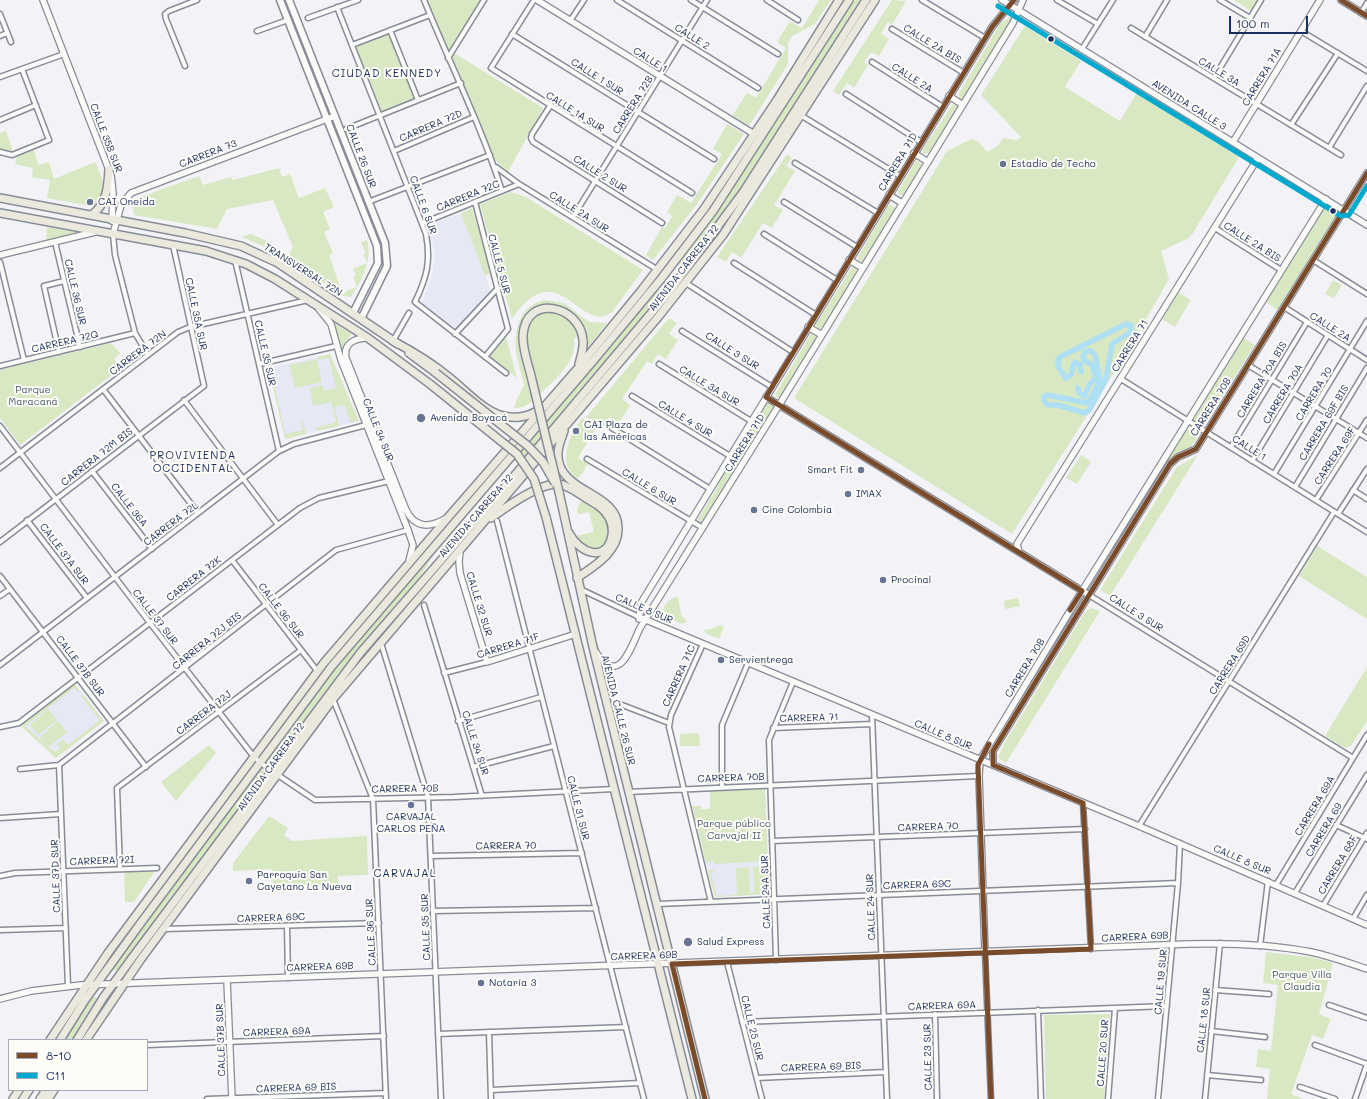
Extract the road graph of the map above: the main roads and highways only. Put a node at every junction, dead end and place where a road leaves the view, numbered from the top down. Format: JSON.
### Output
{"nodes":[{"id":1,"x":280,"y":0,"type":"edge"},
{"id":2,"x":289,"y":0,"type":"edge"},
{"id":3,"x":839,"y":0,"type":"edge"},
{"id":4,"x":849,"y":0,"type":"edge"},
{"id":5,"x":866,"y":0,"type":"edge"},
{"id":6,"x":876,"y":0,"type":"edge"},
{"id":7,"x":860,"y":24,"type":"junction"},
{"id":8,"x":841,"y":39,"type":"junction"},
{"id":9,"x":108,"y":169,"type":"road end"},
{"id":10,"x":749,"y":182,"type":"junction"},
{"id":11,"x":727,"y":190,"type":"junction"},
{"id":12,"x":0,"y":198,"type":"edge"},
{"id":13,"x":746,"y":202,"type":"junction"},
{"id":14,"x":704,"y":209,"type":"junction"},
{"id":15,"x":0,"y":213,"type":"edge"},
{"id":16,"x":92,"y":215,"type":"junction"},
{"id":17,"x":385,"y":243,"type":"junction"},
{"id":18,"x":377,"y":246,"type":"junction"},
{"id":19,"x":641,"y":291,"type":"junction"},
{"id":20,"x":633,"y":313,"type":"junction"},
{"id":21,"x":353,"y":314,"type":"junction"},
{"id":22,"x":361,"y":319,"type":"junction"},
{"id":23,"x":393,"y":341,"type":"junction"},
{"id":24,"x":578,"y":368,"type":"junction"},
{"id":25,"x":436,"y":373,"type":"joint"},
{"id":26,"x":546,"y":403,"type":"junction"},
{"id":27,"x":567,"y":424,"type":"junction"},
{"id":28,"x":559,"y":492,"type":"junction"},
{"id":29,"x":483,"y":523,"type":"junction"},
{"id":30,"x":568,"y":533,"type":"junction"},
{"id":31,"x":577,"y":578,"type":"junction"},
{"id":32,"x":394,"y":580,"type":"junction"},
{"id":33,"x":425,"y":590,"type":"junction"},
{"id":34,"x":388,"y":599,"type":"junction"},
{"id":35,"x":402,"y":604,"type":"junction"},
{"id":36,"x":362,"y":618,"type":"junction"},
{"id":37,"x":348,"y":646,"type":"junction"},
{"id":38,"x":361,"y":652,"type":"junction"},
{"id":39,"x":348,"y":681,"type":"junction"},
{"id":40,"x":250,"y":813,"type":"junction"},
{"id":41,"x":232,"y":822,"type":"junction"},
{"id":42,"x":213,"y":825,"type":"junction"},
{"id":43,"x":193,"y":838,"type":"junction"},
{"id":44,"x":51,"y":1039,"type":"edge"},
{"id":45,"x":61,"y":1039,"type":"edge"},
{"id":46,"x":78,"y":1039,"type":"edge"},
{"id":47,"x":87,"y":1039,"type":"edge"},
{"id":48,"x":692,"y":1099,"type":"edge"},
{"id":49,"x":705,"y":1099,"type":"edge"}],
"edges":[{"from":1,"to":18,"type":"main road","name":"CALLE 26 SUR"},
{"from":2,"to":17,"type":"main road","name":"CALLE 26 SUR"},
{"from":3,"to":14,"type":"main road","name":"AVENIDA CARRERA 72"},
{"from":4,"to":11,"type":"main road","name":"AVENIDA CARRERA 72"},
{"from":5,"to":8,"type":"main road","name":"AVENIDA CARRERA 72"},
{"from":6,"to":7,"type":"main road","name":"AVENIDA CARRERA 72"},
{"from":7,"to":8,"type":"main road"},
{"from":7,"to":13,"type":"main road","name":"AVENIDA CARRERA 72"},
{"from":8,"to":10,"type":"main road","name":"AVENIDA CARRERA 72"},
{"from":9,"to":16,"type":"main road"},
{"from":10,"to":13,"type":"main road"},
{"from":10,"to":35,"type":"main road","name":"AVENIDA CARRERA 72"},
{"from":11,"to":14,"type":"main road"},
{"from":11,"to":20,"type":"main road","name":"AVENIDA CARRERA 72"},
{"from":12,"to":16,"type":"main road","name":"TRANSVERSAL 72N"},
{"from":13,"to":27,"type":"main road","name":"AVENIDA CARRERA 72"},
{"from":14,"to":19,"type":"main road","name":"AVENIDA CARRERA 72"},
{"from":15,"to":48,"type":"main road","bridge":true},
{"from":16,"to":21,"type":"main road","name":"TRANSVERSAL 72N"},
{"from":17,"to":18,"type":"main road"},
{"from":17,"to":22,"type":"main road","name":"CALLE 26 SUR"},
{"from":18,"to":21,"type":"main road","name":"CALLE 26 SUR"},
{"from":19,"to":20,"type":"main road"},
{"from":19,"to":24,"type":"main road","name":"AVENIDA CARRERA 72"},
{"from":20,"to":34,"type":"main road","name":"AVENIDA CARRERA 72"},
{"from":21,"to":22,"type":"main road","name":"TRANSVERSAL 72N"},
{"from":22,"to":23,"type":"main road","name":"TRANSVERSAL 72N"},
{"from":23,"to":25,"type":"main road","name":"TRANSVERSAL 72N"},
{"from":23,"to":26,"type":"main road"},
{"from":24,"to":26,"type":"main road","name":"AVENIDA CARRERA 72"},
{"from":24,"to":28,"type":"main road","bridge":true},
{"from":25,"to":28,"type":"main road","name":"AVENIDA CALLE 26 SUR","bridge":true},
{"from":26,"to":32,"type":"main road","name":"AVENIDA CARRERA 72"},
{"from":27,"to":29,"type":"main road","name":"AVENIDA CARRERA 72"},
{"from":27,"to":31,"type":"main road"},
{"from":28,"to":30,"type":"main road","name":"AVENIDA CALLE 26 SUR"},
{"from":29,"to":30,"type":"main road"},
{"from":29,"to":33,"type":"main road","name":"AVENIDA CARRERA 72"},
{"from":30,"to":31,"type":"main road","name":"AVENIDA CALLE 26 SUR"},
{"from":31,"to":49,"type":"main road","name":"AVENIDA CALLE 26 SUR"},
{"from":32,"to":34,"type":"main road"},
{"from":32,"to":36,"type":"main road","name":"AVENIDA CARRERA 72"},
{"from":33,"to":35,"type":"main road"},
{"from":33,"to":39,"type":"main road","name":"AVENIDA CARRERA 72"},
{"from":34,"to":37,"type":"main road","name":"AVENIDA CARRERA 72"},
{"from":35,"to":38,"type":"main road","name":"AVENIDA CARRERA 72"},
{"from":36,"to":37,"type":"main road"},
{"from":36,"to":43,"type":"main road","name":"AVENIDA CARRERA 72"},
{"from":37,"to":42,"type":"main road","name":"AVENIDA CARRERA 72"},
{"from":38,"to":39,"type":"main road"},
{"from":38,"to":41,"type":"main road","name":"AVENIDA CARRERA 72"},
{"from":39,"to":40,"type":"main road","name":"AVENIDA CARRERA 72"},
{"from":40,"to":41,"type":"main road"},
{"from":40,"to":47,"type":"main road","name":"AVENIDA CARRERA 72"},
{"from":41,"to":46,"type":"main road","name":"AVENIDA CARRERA 72"},
{"from":42,"to":43,"type":"main road"},
{"from":42,"to":45,"type":"main road","name":"AVENIDA CARRERA 72"},
{"from":43,"to":44,"type":"main road","name":"AVENIDA CARRERA 72"}]}
